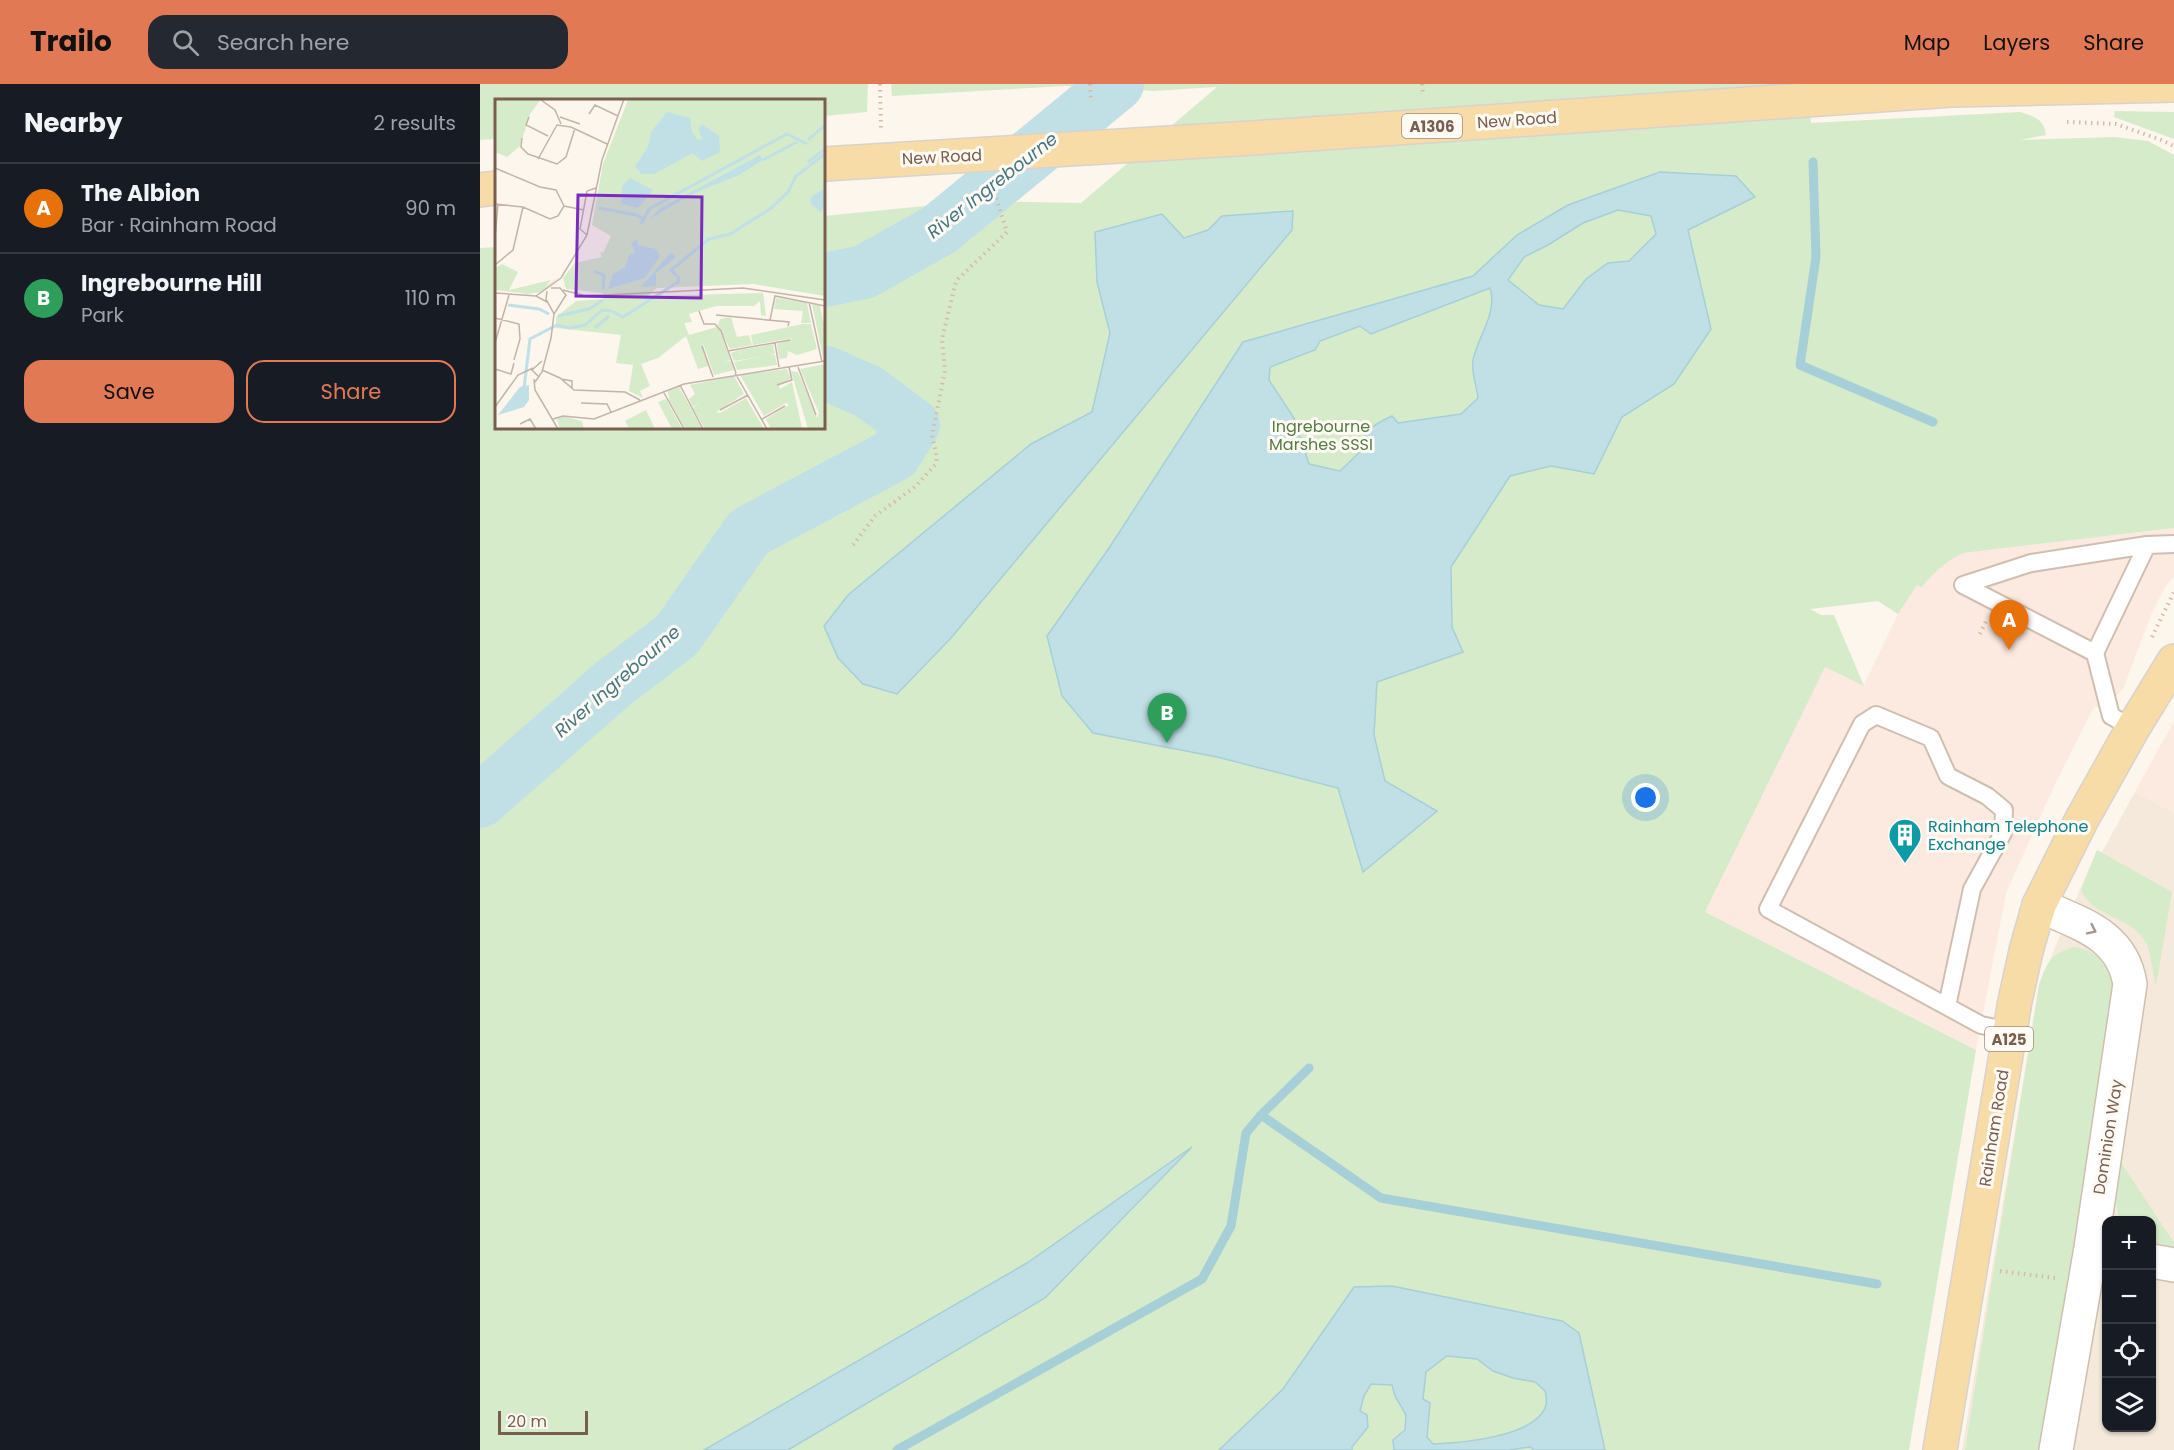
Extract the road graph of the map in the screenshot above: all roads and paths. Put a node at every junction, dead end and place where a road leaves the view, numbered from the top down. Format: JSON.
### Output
{"nodes":[{"id":1,"x":880,"y":84,"type":"edge"},
{"id":2,"x":1090,"y":84,"type":"edge"},
{"id":3,"x":2174,"y":85,"type":"edge"},
{"id":4,"x":1091,"y":102,"type":"dead end"},
{"id":5,"x":2058,"y":121,"type":"dead end"},
{"id":6,"x":2174,"y":146,"type":"edge"},
{"id":7,"x":889,"y":160,"type":"junction"},
{"id":8,"x":825,"y":164,"type":"edge"},
{"id":9,"x":495,"y":188,"type":"edge"},
{"id":10,"x":480,"y":190,"type":"edge"},
{"id":11,"x":996,"y":198,"type":"dead end"},
{"id":12,"x":2174,"y":544,"type":"edge"},
{"id":13,"x":853,"y":545,"type":"dead end"},
{"id":14,"x":2147,"y":545,"type":"junction"},
{"id":15,"x":2095,"y":653,"type":"junction"},
{"id":16,"x":2174,"y":661,"type":"edge"},
{"id":17,"x":2133,"y":728,"type":"junction"},
{"id":18,"x":2039,"y":905,"type":"junction"},
{"id":19,"x":1947,"y":1006,"type":"junction"},
{"id":20,"x":2010,"y":1031,"type":"junction"},
{"id":21,"x":2099,"y":1250,"type":"edge"},
{"id":22,"x":2156,"y":1262,"type":"edge"},
{"id":23,"x":2174,"y":1265,"type":"edge"},
{"id":24,"x":1993,"y":1270,"type":"dead end"},
{"id":25,"x":2086,"y":1281,"type":"junction"},
{"id":26,"x":1940,"y":1450,"type":"edge"},
{"id":27,"x":2056,"y":1450,"type":"edge"}],
"edges":[{"from":1,"to":7,"type":"path"},
{"from":2,"to":4,"type":"path"},
{"from":3,"to":7,"type":"main road","name":"New Road","number":"A1306"},
{"from":5,"to":6,"type":"path"},
{"from":7,"to":8,"type":"main road","name":"New Road","number":"A1306"},
{"from":9,"to":10,"type":"main road"},
{"from":11,"to":13,"type":"path"},
{"from":12,"to":14,"type":"lane"},
{"from":14,"to":15,"type":"lane"},
{"from":14,"to":15,"type":"lane"},
{"from":15,"to":17,"type":"lane"},
{"from":16,"to":17,"type":"main road","name":"Rainham Road","number":"A125"},
{"from":17,"to":18,"type":"main road","name":"Rainham Road","number":"A125"},
{"from":18,"to":20,"type":"main road","name":"Rainham Road","number":"A125"},
{"from":18,"to":21,"type":"street","name":"Dominion Way","one_way":true},
{"from":19,"to":19,"type":"lane"},
{"from":19,"to":20,"type":"lane"},
{"from":20,"to":26,"type":"main road","name":"Rainham Road","number":"A125"},
{"from":21,"to":25,"type":"street","name":"Dominion Way"},
{"from":22,"to":23,"type":"street"},
{"from":24,"to":25,"type":"path"},
{"from":25,"to":27,"type":"street","name":"Dominion Way"}]}
